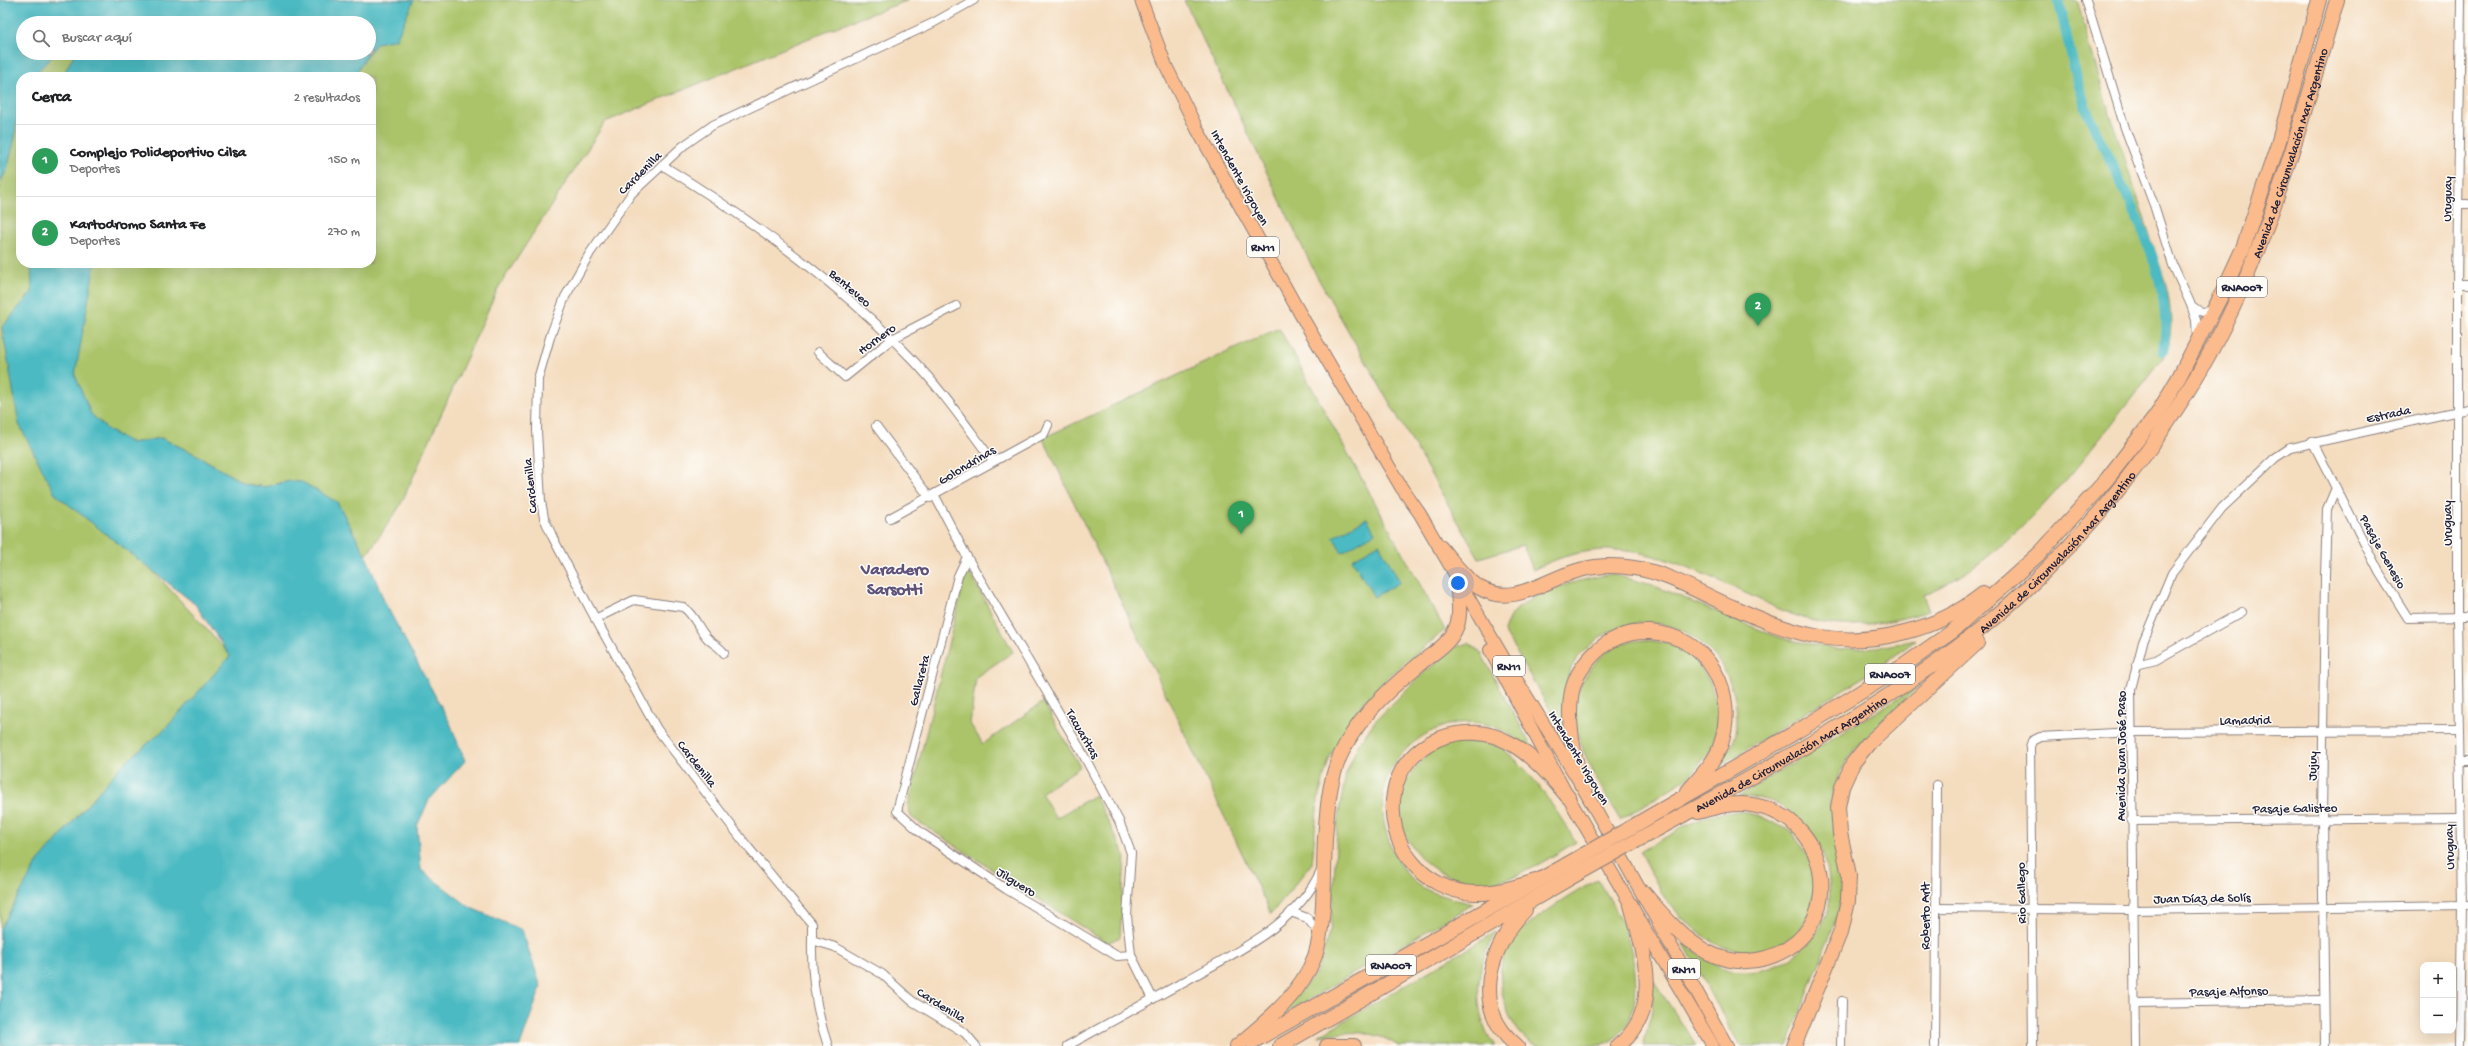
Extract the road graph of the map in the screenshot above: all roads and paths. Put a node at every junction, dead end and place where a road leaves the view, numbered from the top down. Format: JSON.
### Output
{"nodes":[{"id":1,"x":974,"y":0,"type":"edge"},
{"id":2,"x":1141,"y":0,"type":"edge"},
{"id":3,"x":2086,"y":0,"type":"edge"},
{"id":4,"x":2319,"y":0,"type":"edge"},
{"id":5,"x":2337,"y":0,"type":"edge"},
{"id":6,"x":2461,"y":0,"type":"edge"},
{"id":7,"x":2465,"y":54,"type":"edge"},
{"id":8,"x":2458,"y":135,"type":"junction"},
{"id":9,"x":2468,"y":135,"type":"edge"},
{"id":10,"x":662,"y":165,"type":"junction"},
{"id":11,"x":2458,"y":204,"type":"junction"},
{"id":12,"x":2468,"y":204,"type":"edge"},
{"id":13,"x":2457,"y":284,"type":"junction"},
{"id":14,"x":2468,"y":284,"type":"edge"},
{"id":15,"x":2191,"y":305,"type":"junction"},
{"id":16,"x":956,"y":306,"type":"dead end"},
{"id":17,"x":2215,"y":308,"type":"junction"},
{"id":18,"x":892,"y":339,"type":"junction"},
{"id":19,"x":2197,"y":342,"type":"junction"},
{"id":20,"x":818,"y":352,"type":"dead end"},
{"id":21,"x":2468,"y":409,"type":"edge"},
{"id":22,"x":2458,"y":410,"type":"junction"},
{"id":23,"x":1048,"y":425,"type":"dead end"},
{"id":24,"x":876,"y":426,"type":"dead end"},
{"id":25,"x":2312,"y":441,"type":"junction"},
{"id":26,"x":993,"y":461,"type":"junction"},
{"id":27,"x":1401,"y":487,"type":"junction"},
{"id":28,"x":2336,"y":488,"type":"junction"},
{"id":29,"x":932,"y":497,"type":"junction"},
{"id":30,"x":2076,"y":514,"type":"junction"},
{"id":31,"x":890,"y":518,"type":"dead end"},
{"id":32,"x":1440,"y":547,"type":"junction"},
{"id":33,"x":967,"y":557,"type":"junction"},
{"id":34,"x":2054,"y":563,"type":"junction"},
{"id":35,"x":1458,"y":592,"type":"junction"},
{"id":36,"x":2242,"y":612,"type":"dead end"},
{"id":37,"x":2468,"y":617,"type":"edge"},
{"id":38,"x":2457,"y":618,"type":"junction"},
{"id":39,"x":595,"y":619,"type":"junction"},
{"id":40,"x":724,"y":653,"type":"dead end"},
{"id":41,"x":2136,"y":665,"type":"junction"},
{"id":42,"x":2458,"y":730,"type":"junction"},
{"id":43,"x":2323,"y":731,"type":"junction"},
{"id":44,"x":2133,"y":732,"type":"junction"},
{"id":45,"x":2032,"y":741,"type":"joint"},
{"id":46,"x":2459,"y":762,"type":"junction"},
{"id":47,"x":2468,"y":762,"type":"edge"},
{"id":48,"x":1581,"y":784,"type":"junction"},
{"id":49,"x":1937,"y":786,"type":"dead end"},
{"id":50,"x":1568,"y":797,"type":"junction"},
{"id":51,"x":1679,"y":800,"type":"junction"},
{"id":52,"x":897,"y":811,"type":"joint"},
{"id":53,"x":1678,"y":818,"type":"junction"},
{"id":54,"x":2459,"y":818,"type":"junction"},
{"id":55,"x":2322,"y":819,"type":"junction"},
{"id":56,"x":2131,"y":821,"type":"junction"},
{"id":57,"x":1633,"y":835,"type":"junction"},
{"id":58,"x":1323,"y":866,"type":"junction"},
{"id":59,"x":1568,"y":871,"type":"junction"},
{"id":60,"x":1536,"y":881,"type":"junction"},
{"id":61,"x":1643,"y":892,"type":"junction"},
{"id":62,"x":1538,"y":897,"type":"junction"},
{"id":63,"x":1631,"y":905,"type":"junction"},
{"id":64,"x":2465,"y":906,"type":"edge"},
{"id":65,"x":2324,"y":907,"type":"junction"},
{"id":66,"x":1936,"y":908,"type":"junction"},
{"id":67,"x":2033,"y":909,"type":"junction"},
{"id":68,"x":2133,"y":910,"type":"junction"},
{"id":69,"x":1291,"y":912,"type":"junction"},
{"id":70,"x":1319,"y":933,"type":"junction"},
{"id":71,"x":812,"y":940,"type":"junction"},
{"id":72,"x":1131,"y":955,"type":"junction"},
{"id":73,"x":1153,"y":999,"type":"junction"},
{"id":74,"x":2324,"y":1000,"type":"junction"},
{"id":75,"x":1842,"y":1001,"type":"dead end"},
{"id":76,"x":2135,"y":1003,"type":"junction"},
{"id":77,"x":2464,"y":1016,"type":"edge"},
{"id":78,"x":828,"y":1046,"type":"edge"},
{"id":79,"x":976,"y":1046,"type":"edge"},
{"id":80,"x":1067,"y":1046,"type":"edge"},
{"id":81,"x":1237,"y":1046,"type":"edge"},
{"id":82,"x":1244,"y":1046,"type":"edge"},
{"id":83,"x":1280,"y":1046,"type":"edge"},
{"id":84,"x":1327,"y":1046,"type":"edge"},
{"id":85,"x":1354,"y":1046,"type":"edge"},
{"id":86,"x":1517,"y":1046,"type":"edge"},
{"id":87,"x":1618,"y":1046,"type":"edge"},
{"id":88,"x":1713,"y":1046,"type":"edge"},
{"id":89,"x":1727,"y":1046,"type":"edge"},
{"id":90,"x":1794,"y":1046,"type":"edge"},
{"id":91,"x":1841,"y":1046,"type":"edge"},
{"id":92,"x":1935,"y":1046,"type":"edge"},
{"id":93,"x":2033,"y":1046,"type":"edge"},
{"id":94,"x":2135,"y":1046,"type":"edge"},
{"id":95,"x":2325,"y":1046,"type":"edge"},
{"id":96,"x":2460,"y":1046,"type":"edge"}],
"edges":[{"from":1,"to":10,"type":"street","name":"Cardenilla"},
{"from":2,"to":27,"type":"main road","name":"Intendente Irigoyen","number":"RN11"},
{"from":3,"to":15,"type":"street"},
{"from":4,"to":17,"type":"highway","name":"Avenida de Circunvalación Mar Argentino","number":"RNA007"},
{"from":5,"to":34,"type":"highway","name":"Avenida de Circunvalación Mar Argentino","number":"RNA007"},
{"from":6,"to":7,"type":"street","name":"Uruguay"},
{"from":7,"to":8,"type":"street","name":"Uruguay"},
{"from":8,"to":9,"type":"street"},
{"from":8,"to":11,"type":"street","name":"Uruguay"},
{"from":10,"to":18,"type":"street","name":"Benteveo"},
{"from":10,"to":39,"type":"street","name":"Cardenilla"},
{"from":11,"to":12,"type":"street"},
{"from":11,"to":13,"type":"street","name":"Uruguay"},
{"from":13,"to":14,"type":"street"},
{"from":13,"to":22,"type":"street","name":"Uruguay"},
{"from":15,"to":17,"type":"street"},
{"from":15,"to":19,"type":"street"},
{"from":16,"to":18,"type":"street","name":"Hornero"},
{"from":17,"to":19,"type":"highway","name":"Avenida de Circunvalación Mar Argentino","number":"RNA007"},
{"from":18,"to":20,"type":"street","name":"Hornero"},
{"from":18,"to":26,"type":"street","name":"Benteveo"},
{"from":19,"to":30,"type":"highway","name":"Avenida de Circunvalación Mar Argentino","number":"RNA007"},
{"from":21,"to":22,"type":"street","name":"Estrada"},
{"from":22,"to":25,"type":"street","name":"Estrada"},
{"from":22,"to":38,"type":"street","name":"Uruguay"},
{"from":23,"to":26,"type":"street","name":"Golondrinas"},
{"from":24,"to":29,"type":"street","name":"Tacuaritas"},
{"from":25,"to":28,"type":"street","name":"Pasaje Genesio"},
{"from":25,"to":41,"type":"street","name":"Avenida Juan José Paso"},
{"from":26,"to":29,"type":"street","name":"Golondrinas"},
{"from":27,"to":32,"type":"main road","name":"Intendente Irigoyen","number":"RN11"},
{"from":27,"to":35,"type":"main road","name":"Intendente Irigoyen","number":"RN11"},
{"from":28,"to":38,"type":"street","name":"Pasaje Genesio"},
{"from":28,"to":43,"type":"street","name":"Jujuy"},
{"from":29,"to":31,"type":"street","name":"Golondrinas"},
{"from":29,"to":33,"type":"street","name":"Tacuaritas"},
{"from":30,"to":32,"type":"highway"},
{"from":30,"to":51,"type":"highway","name":"Avenida de Circunvalación Mar Argentino","number":"RNA007"},
{"from":32,"to":48,"type":"main road","name":"Intendente Irigoyen","number":"RN11"},
{"from":33,"to":52,"type":"street","name":"Gallareta"},
{"from":33,"to":72,"type":"street","name":"Tacuaritas"},
{"from":34,"to":53,"type":"highway","name":"Avenida de Circunvalación Mar Argentino","number":"RNA007"},
{"from":34,"to":90,"type":"highway"},
{"from":35,"to":50,"type":"main road","name":"Intendente Irigoyen","number":"RN11"},
{"from":35,"to":58,"type":"highway"},
{"from":36,"to":41,"type":"street"},
{"from":37,"to":38,"type":"street","name":"Pasaje Genesio"},
{"from":38,"to":42,"type":"street","name":"Uruguay"},
{"from":39,"to":40,"type":"street"},
{"from":39,"to":71,"type":"street","name":"Cardenilla"},
{"from":41,"to":44,"type":"street","name":"Avenida Juan José Paso"},
{"from":42,"to":43,"type":"street","name":"Lamadrid"},
{"from":42,"to":46,"type":"street","name":"Uruguay"},
{"from":43,"to":44,"type":"street","name":"Lamadrid"},
{"from":43,"to":55,"type":"street","name":"Jujuy"},
{"from":44,"to":45,"type":"street","name":"Lamadrid"},
{"from":44,"to":56,"type":"street","name":"Avenida Juan José Paso"},
{"from":45,"to":67,"type":"street","name":"Rio Gallego"},
{"from":46,"to":47,"type":"street"},
{"from":46,"to":54,"type":"street","name":"Uruguay"},
{"from":48,"to":51,"type":"highway"},
{"from":48,"to":61,"type":"main road","name":"Intendente Irigoyen","number":"RN11"},
{"from":49,"to":66,"type":"street","name":"Roberto Arlt"},
{"from":50,"to":60,"type":"highway"},
{"from":50,"to":63,"type":"main road","name":"Intendente Irigoyen","number":"RN11"},
{"from":51,"to":57,"type":"highway","name":"Avenida de Circunvalación Mar Argentino","number":"RNA007"},
{"from":52,"to":72,"type":"street","name":"Jilguero"},
{"from":53,"to":57,"type":"highway","name":"Avenida de Circunvalación Mar Argentino","number":"RNA007"},
{"from":53,"to":61,"type":"highway"},
{"from":54,"to":55,"type":"street","name":"Pasaje Galisteo"},
{"from":54,"to":64,"type":"street","name":"Uruguay"},
{"from":55,"to":56,"type":"street","name":"Pasaje Galisteo"},
{"from":55,"to":65,"type":"street","name":"Jujuy"},
{"from":56,"to":68,"type":"street","name":"Avenida Juan José Paso"},
{"from":57,"to":59,"type":"highway","name":"Avenida de Circunvalación Mar Argentino","number":"RNA007","bridge":true},
{"from":58,"to":69,"type":"street"},
{"from":58,"to":70,"type":"highway"},
{"from":59,"to":60,"type":"highway","name":"Avenida de Circunvalación Mar Argentino","number":"RNA007"},
{"from":59,"to":62,"type":"highway","name":"Avenida de Circunvalación Mar Argentino","number":"RNA007"},
{"from":60,"to":82,"type":"highway","number":"RNA007"},
{"from":61,"to":89,"type":"main road","name":"Intendente Irigoyen","number":"RN11"},
{"from":62,"to":83,"type":"highway","number":"RNA007"},
{"from":62,"to":86,"type":"highway"},
{"from":63,"to":87,"type":"highway"},
{"from":63,"to":88,"type":"main road","name":"Intendente Irigoyen","number":"RN11"},
{"from":64,"to":65,"type":"street","name":"Juan Díaz de Solís"},
{"from":64,"to":77,"type":"street","name":"Uruguay"},
{"from":65,"to":68,"type":"street","name":"Juan Díaz de Solís"},
{"from":65,"to":74,"type":"street","name":"Jujuy"},
{"from":66,"to":67,"type":"street","name":"Juan Díaz de Solís"},
{"from":66,"to":92,"type":"street","name":"Roberto Arlt"},
{"from":67,"to":68,"type":"street","name":"Juan Díaz de Solís"},
{"from":67,"to":93,"type":"street","name":"Rio Gallego"},
{"from":68,"to":76,"type":"street","name":"Avenida Juan José Paso"},
{"from":69,"to":70,"type":"street"},
{"from":69,"to":73,"type":"street"},
{"from":70,"to":81,"type":"highway"},
{"from":71,"to":78,"type":"street"},
{"from":71,"to":79,"type":"street","name":"Cardenilla"},
{"from":72,"to":73,"type":"street","name":"Tacuaritas"},
{"from":73,"to":80,"type":"street"},
{"from":74,"to":76,"type":"street","name":"Pasaje Alfonso"},
{"from":74,"to":95,"type":"street","name":"Jujuy"},
{"from":75,"to":91,"type":"street"},
{"from":76,"to":94,"type":"street","name":"Avenida Juan José Paso"},
{"from":77,"to":96,"type":"street","name":"Uruguay"},
{"from":84,"to":85,"type":"highway"}]}
